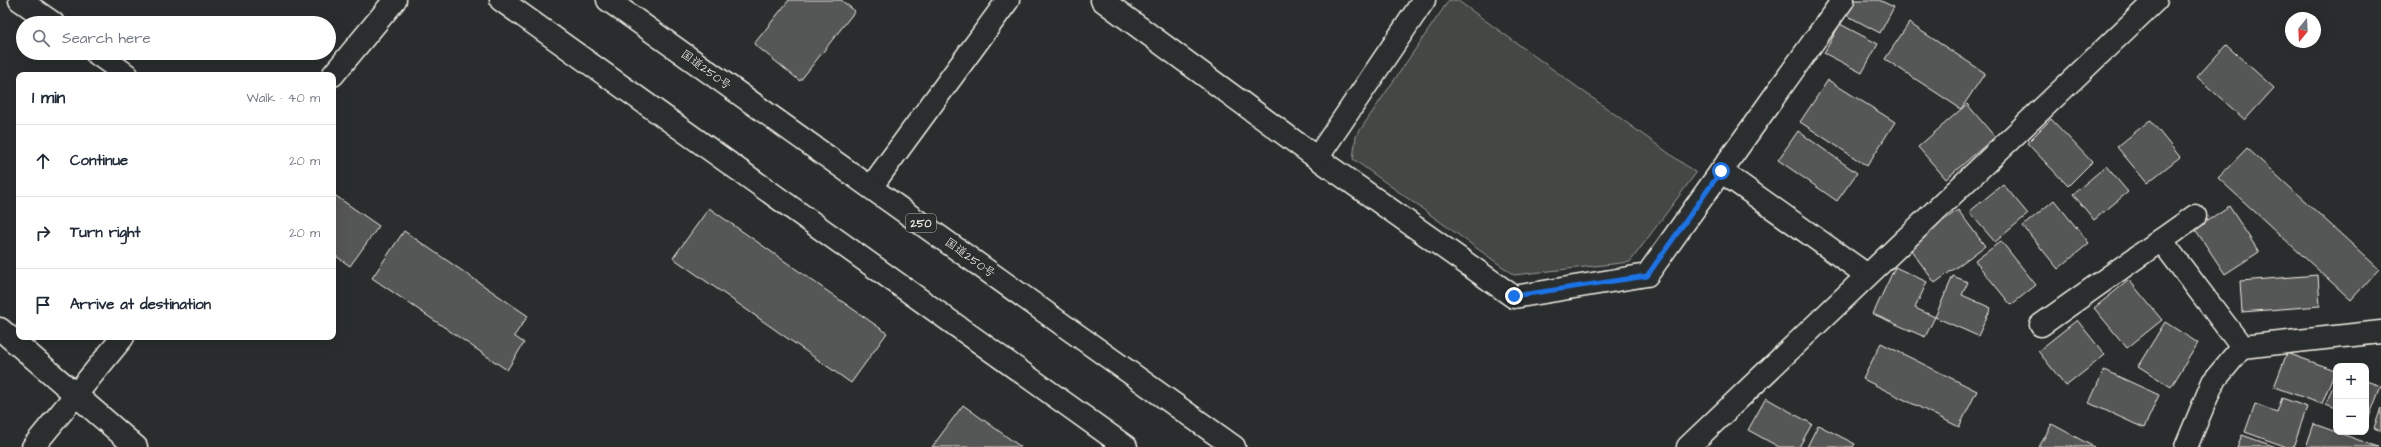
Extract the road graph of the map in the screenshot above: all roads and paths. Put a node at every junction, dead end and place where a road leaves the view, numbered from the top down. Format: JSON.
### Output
{"nodes":[{"id":1,"x":20,"y":0,"type":"edge"},
{"id":2,"x":395,"y":0,"type":"edge"},
{"id":3,"x":501,"y":0,"type":"edge"},
{"id":4,"x":608,"y":0,"type":"edge"},
{"id":5,"x":1008,"y":0,"type":"edge"},
{"id":6,"x":1102,"y":0,"type":"edge"},
{"id":7,"x":1424,"y":0,"type":"edge"},
{"id":8,"x":1843,"y":0,"type":"edge"},
{"id":9,"x":2156,"y":0,"type":"edge"},
{"id":10,"x":43,"y":16,"type":"edge"},
{"id":11,"x":106,"y":60,"type":"edge"},
{"id":12,"x":123,"y":72,"type":"edge"},
{"id":13,"x":335,"y":72,"type":"edge"},
{"id":14,"x":1317,"y":158,"type":"junction"},
{"id":15,"x":1721,"y":171,"type":"junction"},
{"id":16,"x":870,"y":188,"type":"junction"},
{"id":17,"x":2194,"y":216,"type":"dead end"},
{"id":18,"x":2161,"y":240,"type":"junction"},
{"id":19,"x":1867,"y":275,"type":"junction"},
{"id":20,"x":2041,"y":325,"type":"dead end"},
{"id":21,"x":0,"y":329,"type":"edge"},
{"id":22,"x":2381,"y":332,"type":"edge"},
{"id":23,"x":121,"y":340,"type":"edge"},
{"id":24,"x":2242,"y":347,"type":"junction"},
{"id":25,"x":77,"y":396,"type":"junction"},
{"id":26,"x":33,"y":447,"type":"edge"},
{"id":27,"x":136,"y":447,"type":"edge"},
{"id":28,"x":1126,"y":447,"type":"edge"},
{"id":29,"x":1234,"y":447,"type":"edge"},
{"id":30,"x":1688,"y":447,"type":"edge"},
{"id":31,"x":2186,"y":447,"type":"edge"}],
"edges":[{"from":1,"to":10,"type":"main road"},
{"from":2,"to":13,"type":"main road"},
{"from":3,"to":28,"type":"main road"},
{"from":4,"to":16,"type":"main road","name":"国道250号","number":"250"},
{"from":5,"to":16,"type":"main road"},
{"from":6,"to":14,"type":"main road"},
{"from":7,"to":14,"type":"main road"},
{"from":8,"to":15,"type":"main road"},
{"from":9,"to":19,"type":"main road"},
{"from":11,"to":12,"type":"main road"},
{"from":14,"to":15,"type":"main road"},
{"from":15,"to":19,"type":"main road"},
{"from":16,"to":29,"type":"main road","name":"国道250号","number":"250"},
{"from":17,"to":18,"type":"main road"},
{"from":18,"to":20,"type":"main road"},
{"from":18,"to":24,"type":"main road"},
{"from":19,"to":30,"type":"main road"},
{"from":21,"to":25,"type":"main road"},
{"from":22,"to":24,"type":"main road"},
{"from":23,"to":25,"type":"main road"},
{"from":24,"to":31,"type":"main road"},
{"from":25,"to":26,"type":"main road"},
{"from":25,"to":27,"type":"main road"}]}
